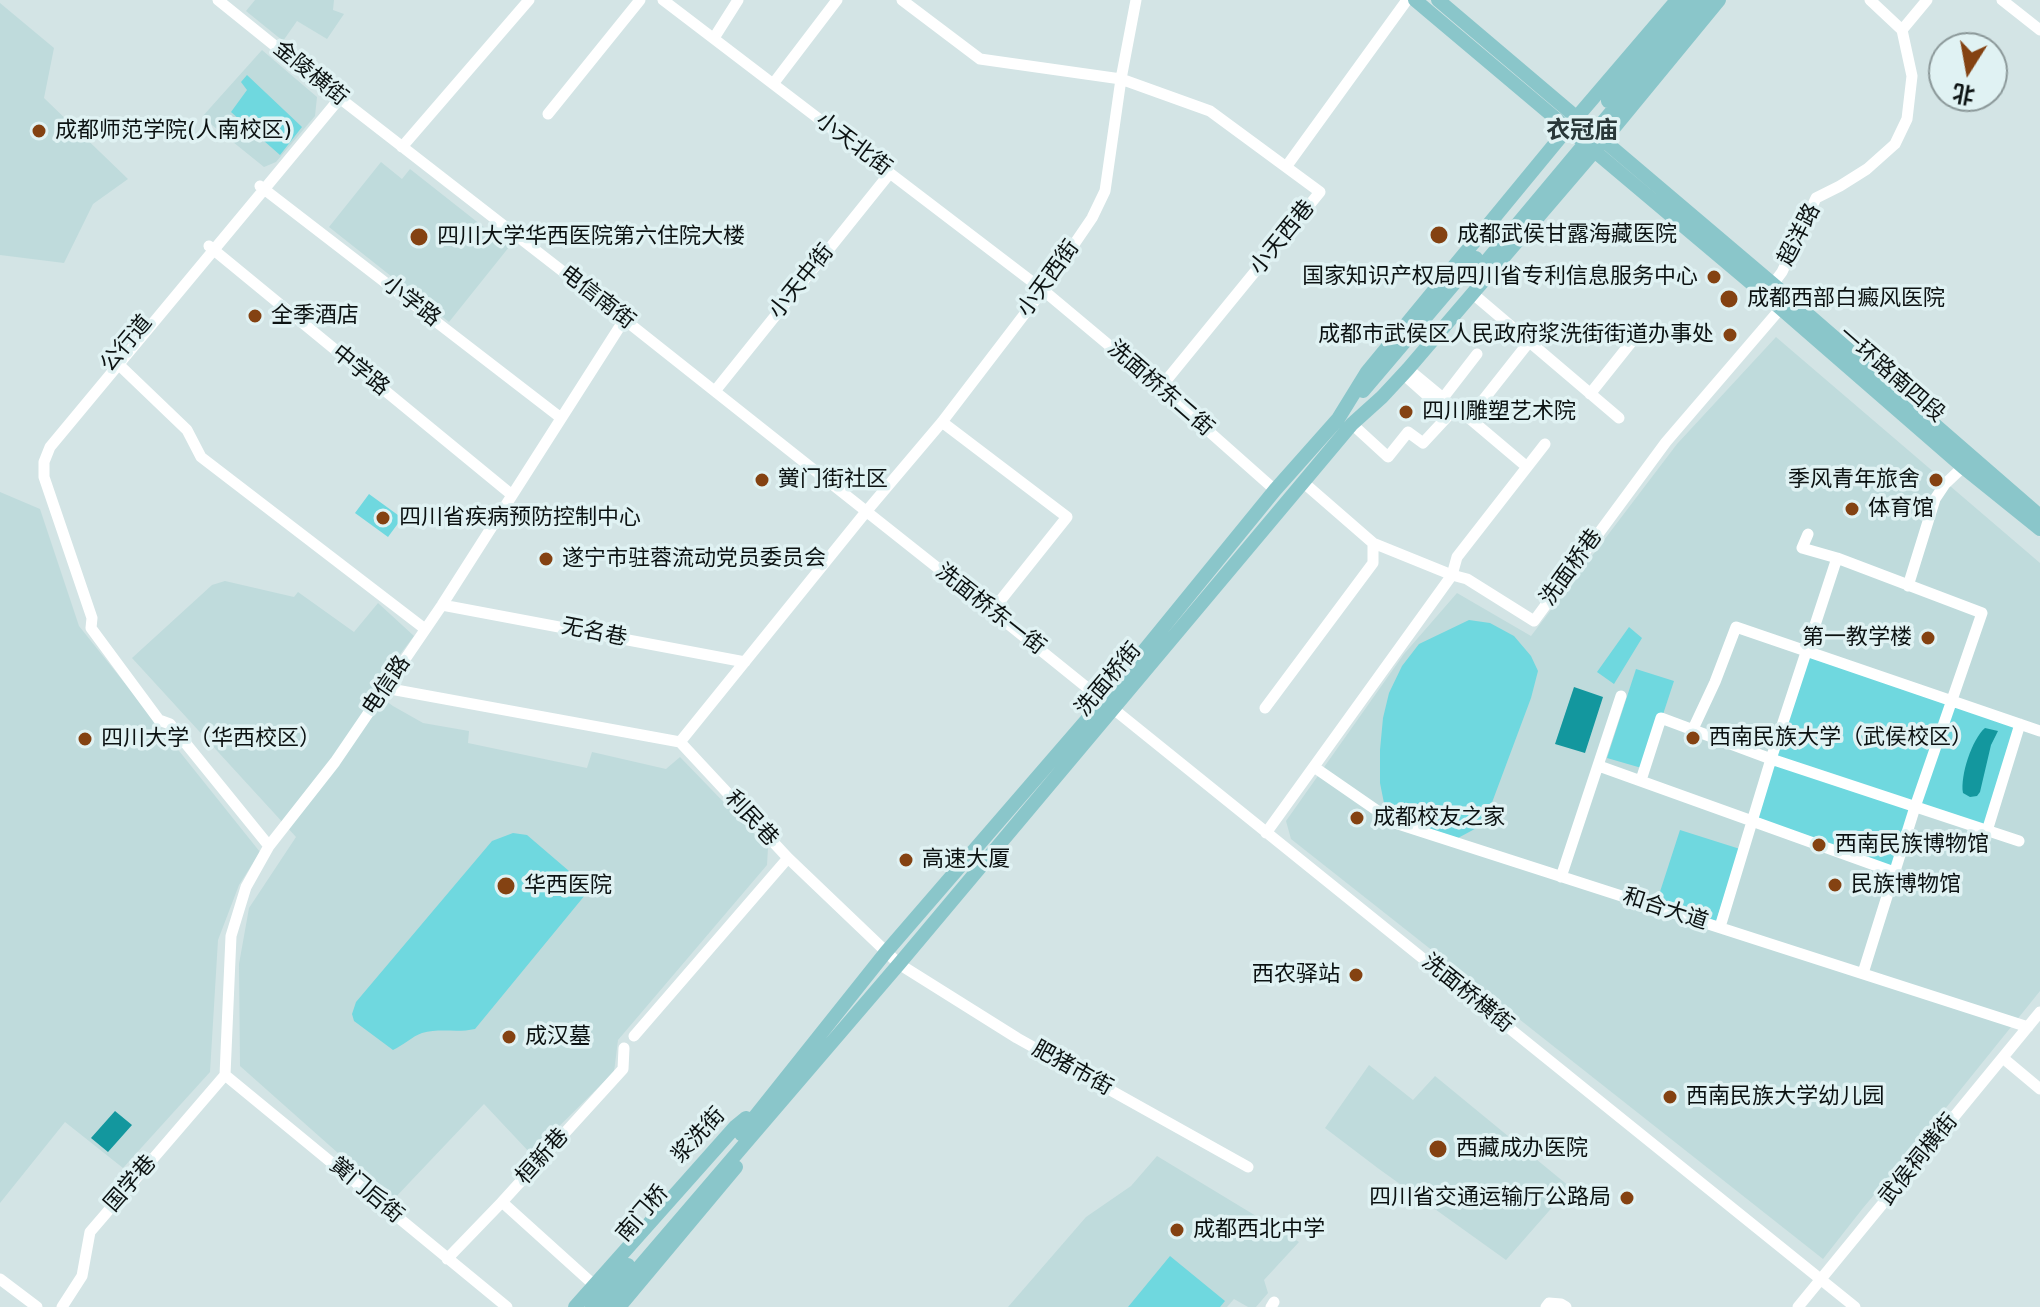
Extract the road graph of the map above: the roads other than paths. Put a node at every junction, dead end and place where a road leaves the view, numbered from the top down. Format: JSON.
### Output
{"nodes":[{"id":1,"x":218,"y":0,"type":"edge"},
{"id":2,"x":529,"y":0,"type":"edge"},
{"id":3,"x":640,"y":0,"type":"edge"},
{"id":4,"x":663,"y":0,"type":"edge"},
{"id":5,"x":738,"y":0,"type":"edge"},
{"id":6,"x":837,"y":0,"type":"edge"},
{"id":7,"x":902,"y":0,"type":"edge"},
{"id":8,"x":1136,"y":0,"type":"edge"},
{"id":9,"x":1407,"y":0,"type":"edge"},
{"id":10,"x":1415,"y":0,"type":"edge"},
{"id":11,"x":1438,"y":0,"type":"edge"},
{"id":12,"x":1677,"y":0,"type":"edge"},
{"id":13,"x":1692,"y":0,"type":"edge"},
{"id":14,"x":1705,"y":0,"type":"edge"},
{"id":15,"x":1719,"y":0,"type":"edge"},
{"id":16,"x":1870,"y":0,"type":"edge"},
{"id":17,"x":1927,"y":0,"type":"edge"},
{"id":18,"x":2002,"y":0,"type":"edge"},
{"id":19,"x":1902,"y":30,"type":"junction"},
{"id":20,"x":2040,"y":30,"type":"edge"},
{"id":21,"x":714,"y":38,"type":"junction"},
{"id":22,"x":1121,"y":79,"type":"junction"},
{"id":23,"x":773,"y":84,"type":"junction"},
{"id":24,"x":338,"y":97,"type":"junction"},
{"id":25,"x":548,"y":114,"type":"dead end"},
{"id":26,"x":1572,"y":122,"type":"junction"},
{"id":27,"x":1599,"y":145,"type":"junction"},
{"id":28,"x":402,"y":147,"type":"junction"},
{"id":29,"x":1286,"y":167,"type":"junction"},
{"id":30,"x":890,"y":173,"type":"junction"},
{"id":31,"x":262,"y":187,"type":"junction"},
{"id":32,"x":212,"y":248,"type":"junction"},
{"id":33,"x":1773,"y":284,"type":"junction"},
{"id":34,"x":1043,"y":290,"type":"junction"},
{"id":35,"x":1472,"y":293,"type":"junction"},
{"id":36,"x":1781,"y":308,"type":"junction"},
{"id":37,"x":624,"y":320,"type":"junction"},
{"id":38,"x":1641,"y":330,"type":"dead end"},
{"id":39,"x":1529,"y":342,"type":"junction"},
{"id":40,"x":1477,"y":354,"type":"dead end"},
{"id":41,"x":116,"y":362,"type":"junction"},
{"id":42,"x":1403,"y":364,"type":"junction"},
{"id":43,"x":1160,"y":388,"type":"junction"},
{"id":44,"x":715,"y":391,"type":"junction"},
{"id":45,"x":1590,"y":394,"type":"junction"},
{"id":46,"x":561,"y":418,"type":"junction"},
{"id":47,"x":1619,"y":418,"type":"dead end"},
{"id":48,"x":942,"y":422,"type":"junction"},
{"id":49,"x":1345,"y":422,"type":"junction"},
{"id":50,"x":1545,"y":444,"type":"dead end"},
{"id":51,"x":1527,"y":467,"type":"junction"},
{"id":52,"x":1963,"y":467,"type":"junction"},
{"id":53,"x":1304,"y":483,"type":"junction"},
{"id":54,"x":1275,"y":490,"type":"junction"},
{"id":55,"x":512,"y":495,"type":"junction"},
{"id":56,"x":865,"y":513,"type":"junction"},
{"id":57,"x":2040,"y":516,"type":"edge"},
{"id":58,"x":2040,"y":529,"type":"edge"},
{"id":59,"x":1808,"y":534,"type":"dead end"},
{"id":60,"x":1373,"y":543,"type":"junction"},
{"id":61,"x":1837,"y":558,"type":"junction"},
{"id":62,"x":1452,"y":575,"type":"junction"},
{"id":63,"x":1908,"y":586,"type":"junction"},
{"id":64,"x":442,"y":605,"type":"junction"},
{"id":65,"x":992,"y":611,"type":"junction"},
{"id":66,"x":425,"y":629,"type":"junction"},
{"id":67,"x":1808,"y":651,"type":"junction"},
{"id":68,"x":745,"y":662,"type":"junction"},
{"id":69,"x":385,"y":688,"type":"junction"},
{"id":70,"x":1621,"y":696,"type":"dead end"},
{"id":71,"x":1951,"y":701,"type":"junction"},
{"id":72,"x":1108,"y":705,"type":"junction"},
{"id":73,"x":1265,"y":708,"type":"dead end"},
{"id":74,"x":2020,"y":724,"type":"junction"},
{"id":75,"x":1693,"y":729,"type":"junction"},
{"id":76,"x":2040,"y":731,"type":"edge"},
{"id":77,"x":680,"y":742,"type":"junction"},
{"id":78,"x":1771,"y":759,"type":"junction"},
{"id":79,"x":1599,"y":766,"type":"junction"},
{"id":80,"x":1314,"y":767,"type":"junction"},
{"id":81,"x":1641,"y":780,"type":"junction"},
{"id":82,"x":1915,"y":807,"type":"junction"},
{"id":83,"x":1752,"y":820,"type":"junction"},
{"id":84,"x":1987,"y":831,"type":"junction"},
{"id":85,"x":1266,"y":833,"type":"junction"},
{"id":86,"x":2019,"y":841,"type":"dead end"},
{"id":87,"x":269,"y":846,"type":"junction"},
{"id":88,"x":788,"y":858,"type":"junction"},
{"id":89,"x":1894,"y":872,"type":"junction"},
{"id":90,"x":1561,"y":877,"type":"junction"},
{"id":91,"x":1720,"y":927,"type":"junction"},
{"id":92,"x":886,"y":952,"type":"junction"},
{"id":93,"x":899,"y":964,"type":"junction"},
{"id":94,"x":1863,"y":973,"type":"junction"},
{"id":95,"x":2039,"y":1015,"type":"edge"},
{"id":96,"x":2028,"y":1027,"type":"junction"},
{"id":97,"x":634,"y":1036,"type":"dead end"},
{"id":98,"x":624,"y":1048,"type":"dead end"},
{"id":99,"x":2003,"y":1058,"type":"junction"},
{"id":100,"x":225,"y":1075,"type":"junction"},
{"id":101,"x":2040,"y":1089,"type":"edge"},
{"id":102,"x":768,"y":1109,"type":"junction"},
{"id":103,"x":731,"y":1152,"type":"junction"},
{"id":104,"x":1248,"y":1167,"type":"dead end"},
{"id":105,"x":502,"y":1202,"type":"junction"},
{"id":106,"x":447,"y":1259,"type":"junction"},
{"id":107,"x":0,"y":1279,"type":"edge"},
{"id":108,"x":1821,"y":1279,"type":"junction"},
{"id":109,"x":594,"y":1285,"type":"junction"},
{"id":110,"x":37,"y":1307,"type":"edge"},
{"id":111,"x":62,"y":1307,"type":"edge"},
{"id":112,"x":507,"y":1307,"type":"edge"},
{"id":113,"x":575,"y":1307,"type":"edge"},
{"id":114,"x":592,"y":1307,"type":"edge"},
{"id":115,"x":605,"y":1307,"type":"edge"},
{"id":116,"x":619,"y":1307,"type":"edge"},
{"id":117,"x":1546,"y":1307,"type":"edge"},
{"id":118,"x":1566,"y":1307,"type":"edge"},
{"id":119,"x":1798,"y":1307,"type":"edge"},
{"id":120,"x":1855,"y":1307,"type":"edge"}],
"edges":[{"from":1,"to":24,"type":"street","name":"金陵横街"},
{"from":2,"to":28,"type":"street"},
{"from":3,"to":25,"type":"street"},
{"from":4,"to":21,"type":"street","name":"小天北街"},
{"from":5,"to":21,"type":"street"},
{"from":6,"to":23,"type":"street"},
{"from":7,"to":22,"type":"street","name":"小天西巷"},
{"from":8,"to":22,"type":"street","name":"小天西街"},
{"from":9,"to":29,"type":"street"},
{"from":10,"to":26,"type":"main road"},
{"from":11,"to":26,"type":"main road"},
{"from":12,"to":26,"type":"main road","name":"洗面桥街"},
{"from":13,"to":42,"type":"main road"},
{"from":14,"to":42,"type":"main road"},
{"from":15,"to":27,"type":"main road","name":"洗面桥街"},
{"from":16,"to":19,"type":"street"},
{"from":17,"to":19,"type":"street"},
{"from":18,"to":20,"type":"street"},
{"from":19,"to":33,"type":"street","name":"超洋路"},
{"from":21,"to":23,"type":"street","name":"小天北街"},
{"from":22,"to":29,"type":"street","name":"小天西巷"},
{"from":22,"to":34,"type":"street","name":"小天西街"},
{"from":23,"to":30,"type":"street","name":"小天北街"},
{"from":24,"to":28,"type":"street","name":"金陵横街"},
{"from":24,"to":31,"type":"street","name":"公行道"},
{"from":26,"to":27,"type":"main road","name":"一环路南四段"},
{"from":26,"to":49,"type":"main road","name":"洗面桥街"},
{"from":27,"to":33,"type":"main road","name":"一环路南四段"},
{"from":27,"to":35,"type":"main road","name":"洗面桥街"},
{"from":27,"to":36,"type":"main road","name":"一环路南四段"},
{"from":28,"to":37,"type":"street","name":"电信南街"},
{"from":29,"to":43,"type":"street","name":"小天西巷"},
{"from":30,"to":34,"type":"street","name":"小天北街"},
{"from":30,"to":44,"type":"street","name":"小天中街"},
{"from":31,"to":32,"type":"street","name":"公行道"},
{"from":31,"to":46,"type":"street","name":"小学路"},
{"from":32,"to":41,"type":"street","name":"公行道"},
{"from":32,"to":55,"type":"street","name":"中学路"},
{"from":33,"to":57,"type":"main road","name":"一环路南四段"},
{"from":34,"to":43,"type":"street","name":"洗面桥东二街"},
{"from":34,"to":48,"type":"street","name":"小天西街"},
{"from":35,"to":39,"type":"street"},
{"from":35,"to":42,"type":"main road","name":"洗面桥街"},
{"from":36,"to":52,"type":"main road","name":"一环路南四段"},
{"from":36,"to":62,"type":"street","name":"洗面桥巷"},
{"from":37,"to":44,"type":"street","name":"电信南街"},
{"from":37,"to":46,"type":"street","name":"电信路"},
{"from":38,"to":45,"type":"street"},
{"from":39,"to":45,"type":"street"},
{"from":39,"to":51,"type":"street"},
{"from":40,"to":42,"type":"street"},
{"from":41,"to":66,"type":"street"},
{"from":41,"to":87,"type":"street","name":"公行道"},
{"from":42,"to":49,"type":"main road","name":"洗面桥街"},
{"from":42,"to":49,"type":"street"},
{"from":43,"to":54,"type":"street","name":"洗面桥东二街"},
{"from":44,"to":56,"type":"street","name":"电信南街"},
{"from":45,"to":47,"type":"street"},
{"from":46,"to":55,"type":"street","name":"电信路"},
{"from":48,"to":56,"type":"street","name":"小天西街"},
{"from":48,"to":65,"type":"street"},
{"from":49,"to":53,"type":"main road","name":"洗面桥街"},
{"from":49,"to":54,"type":"main road","name":"洗面桥街"},
{"from":50,"to":51,"type":"street"},
{"from":51,"to":62,"type":"street"},
{"from":52,"to":58,"type":"main road","name":"一环路南四段"},
{"from":52,"to":63,"type":"street"},
{"from":53,"to":60,"type":"street"},
{"from":53,"to":72,"type":"main road","name":"洗面桥街"},
{"from":54,"to":72,"type":"main road","name":"洗面桥街"},
{"from":55,"to":64,"type":"street","name":"电信路"},
{"from":56,"to":65,"type":"street","name":"洗面桥东一街"},
{"from":56,"to":68,"type":"street","name":"小天西街"},
{"from":59,"to":61,"type":"street"},
{"from":60,"to":62,"type":"street"},
{"from":60,"to":73,"type":"street"},
{"from":61,"to":63,"type":"street"},
{"from":61,"to":67,"type":"street"},
{"from":62,"to":80,"type":"street"},
{"from":63,"to":71,"type":"street"},
{"from":64,"to":66,"type":"street","name":"电信路"},
{"from":64,"to":68,"type":"street","name":"无名巷"},
{"from":65,"to":72,"type":"street","name":"洗面桥东一街"},
{"from":66,"to":69,"type":"street","name":"电信路"},
{"from":67,"to":71,"type":"street"},
{"from":67,"to":75,"type":"street"},
{"from":67,"to":78,"type":"street"},
{"from":68,"to":77,"type":"street"},
{"from":69,"to":77,"type":"street"},
{"from":69,"to":87,"type":"street","name":"电信路"},
{"from":70,"to":79,"type":"street"},
{"from":71,"to":74,"type":"street"},
{"from":71,"to":82,"type":"street"},
{"from":72,"to":85,"type":"street","name":"洗面桥横街"},
{"from":72,"to":92,"type":"main road","name":"洗面桥街"},
{"from":72,"to":93,"type":"main road","name":"洗面桥街"},
{"from":74,"to":76,"type":"street"},
{"from":74,"to":84,"type":"street"},
{"from":75,"to":78,"type":"street"},
{"from":75,"to":81,"type":"street"},
{"from":77,"to":88,"type":"street","name":"利民巷"},
{"from":78,"to":82,"type":"street"},
{"from":78,"to":83,"type":"street"},
{"from":79,"to":81,"type":"street"},
{"from":79,"to":90,"type":"street"},
{"from":80,"to":85,"type":"street"},
{"from":80,"to":90,"type":"street","name":"和合大道"},
{"from":81,"to":83,"type":"street"},
{"from":82,"to":84,"type":"street"},
{"from":82,"to":89,"type":"street"},
{"from":83,"to":89,"type":"street"},
{"from":83,"to":91,"type":"street"},
{"from":84,"to":86,"type":"street"},
{"from":85,"to":108,"type":"street","name":"洗面桥横街"},
{"from":87,"to":100,"type":"street","name":"电信路"},
{"from":88,"to":92,"type":"street","name":"利民巷"},
{"from":88,"to":97,"type":"street"},
{"from":89,"to":94,"type":"street"},
{"from":90,"to":91,"type":"street","name":"和合大道"},
{"from":91,"to":94,"type":"street","name":"和合大道"},
{"from":92,"to":93,"type":"street","name":"利民巷"},
{"from":92,"to":102,"type":"main road","name":"浆洗街"},
{"from":93,"to":102,"type":"main road","name":"浆洗街"},
{"from":93,"to":104,"type":"street","name":"肥猪市街"},
{"from":94,"to":96,"type":"street","name":"和合大道"},
{"from":95,"to":96,"type":"street","name":"武侯祠横街"},
{"from":96,"to":99,"type":"street","name":"武侯祠横街"},
{"from":98,"to":105,"type":"street","name":"桓新巷"},
{"from":99,"to":101,"type":"street"},
{"from":99,"to":108,"type":"street","name":"武侯祠横街"},
{"from":100,"to":106,"type":"street","name":"黉门后街"},
{"from":100,"to":111,"type":"street","name":"国学巷"},
{"from":102,"to":103,"type":"main road","name":"浆洗街"},
{"from":102,"to":109,"type":"main road","name":"浆洗街"},
{"from":102,"to":116,"type":"main road"},
{"from":103,"to":114,"type":"main road","name":"南门桥"},
{"from":103,"to":115,"type":"main road","name":"南门桥"},
{"from":105,"to":106,"type":"street","name":"桓新巷"},
{"from":105,"to":109,"type":"street"},
{"from":106,"to":112,"type":"street","name":"黉门后街"},
{"from":107,"to":110,"type":"street"},
{"from":108,"to":119,"type":"street","name":"武侯祠横街"},
{"from":108,"to":120,"type":"street","name":"洗面桥横街"},
{"from":109,"to":113,"type":"main road","name":"浆洗街"},
{"from":117,"to":118,"type":"street"}]}
